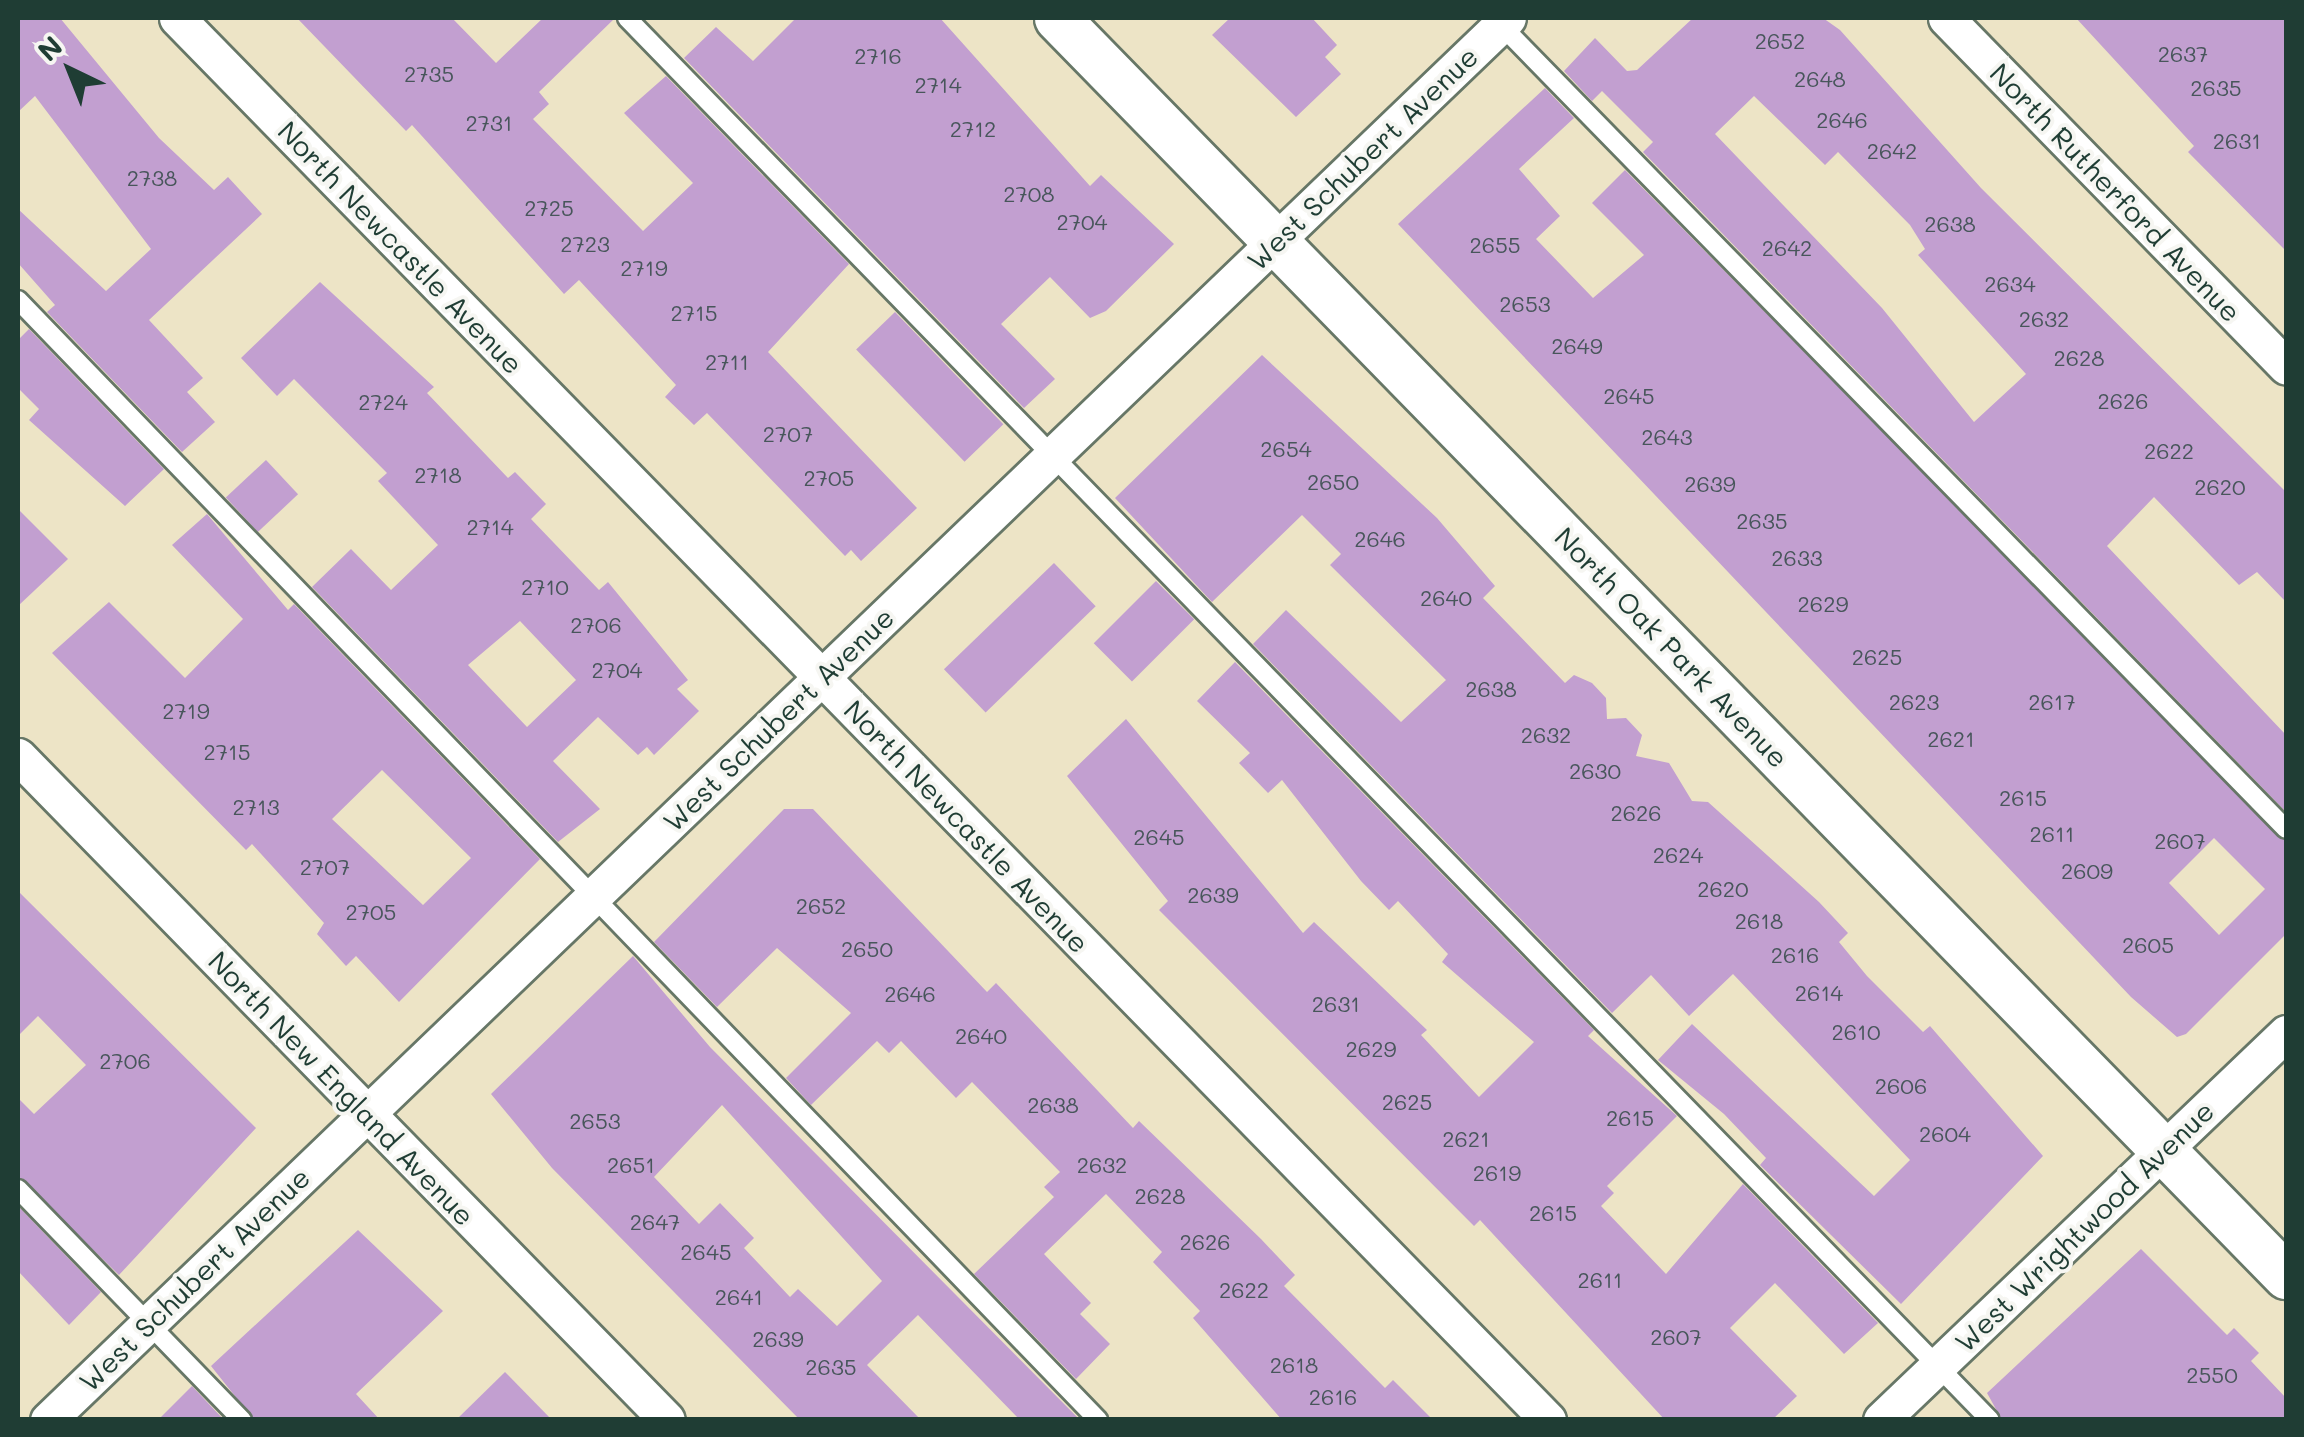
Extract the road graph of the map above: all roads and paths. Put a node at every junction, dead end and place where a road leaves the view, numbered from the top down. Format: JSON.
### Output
{"nodes":[{"id":1,"x":177,"y":18,"type":"edge"},
{"id":2,"x":627,"y":18,"type":"edge"},
{"id":3,"x":1057,"y":18,"type":"edge"},
{"id":4,"x":1946,"y":18,"type":"edge"},
{"id":5,"x":1501,"y":20,"type":"edge"},
{"id":6,"x":1276,"y":242,"type":"junction"},
{"id":7,"x":18,"y":300,"type":"edge"},
{"id":8,"x":2286,"y":366,"type":"edge"},
{"id":9,"x":1052,"y":455,"type":"junction"},
{"id":10,"x":822,"y":677,"type":"junction"},
{"id":11,"x":18,"y":756,"type":"edge"},
{"id":12,"x":2286,"y":829,"type":"edge"},
{"id":13,"x":593,"y":896,"type":"junction"},
{"id":14,"x":2286,"y":1033,"type":"edge"},
{"id":15,"x":367,"y":1113,"type":"junction"},
{"id":16,"x":2164,"y":1150,"type":"junction"},
{"id":17,"x":18,"y":1189,"type":"edge"},
{"id":18,"x":2286,"y":1276,"type":"edge"},
{"id":19,"x":148,"y":1323,"type":"junction"},
{"id":20,"x":1938,"y":1366,"type":"junction"},
{"id":21,"x":48,"y":1420,"type":"edge"},
{"id":22,"x":242,"y":1420,"type":"edge"},
{"id":23,"x":666,"y":1420,"type":"edge"},
{"id":24,"x":1098,"y":1420,"type":"edge"},
{"id":25,"x":1548,"y":1420,"type":"edge"},
{"id":26,"x":1882,"y":1420,"type":"edge"},
{"id":27,"x":1990,"y":1420,"type":"edge"}],
"edges":[{"from":1,"to":10,"type":"street","name":"North Newcastle Avenue"},
{"from":2,"to":9,"type":"lane"},
{"from":3,"to":6,"type":"street","name":"North Oak Park Avenue"},
{"from":4,"to":8,"type":"street","name":"North Rutherford Avenue"},
{"from":5,"to":6,"type":"street","name":"West Schubert Avenue"},
{"from":5,"to":12,"type":"lane"},
{"from":6,"to":9,"type":"street","name":"West Schubert Avenue"},
{"from":6,"to":16,"type":"street","name":"North Oak Park Avenue"},
{"from":7,"to":13,"type":"lane"},
{"from":9,"to":10,"type":"street","name":"West Schubert Avenue"},
{"from":9,"to":20,"type":"lane"},
{"from":10,"to":13,"type":"street","name":"West Schubert Avenue"},
{"from":10,"to":25,"type":"street","name":"North Newcastle Avenue"},
{"from":11,"to":15,"type":"street","name":"North New England Avenue"},
{"from":13,"to":15,"type":"street","name":"West Schubert Avenue"},
{"from":13,"to":24,"type":"lane"},
{"from":14,"to":16,"type":"street","name":"West Wrightwood Avenue"},
{"from":15,"to":19,"type":"street","name":"West Schubert Avenue"},
{"from":15,"to":23,"type":"street","name":"North New England Avenue"},
{"from":16,"to":18,"type":"street","name":"North Oak Park Avenue"},
{"from":16,"to":20,"type":"street","name":"West Wrightwood Avenue"},
{"from":17,"to":19,"type":"lane"},
{"from":19,"to":21,"type":"street","name":"West Schubert Avenue"},
{"from":19,"to":22,"type":"lane"},
{"from":20,"to":26,"type":"street","name":"West Wrightwood Avenue"},
{"from":20,"to":27,"type":"lane"}]}
